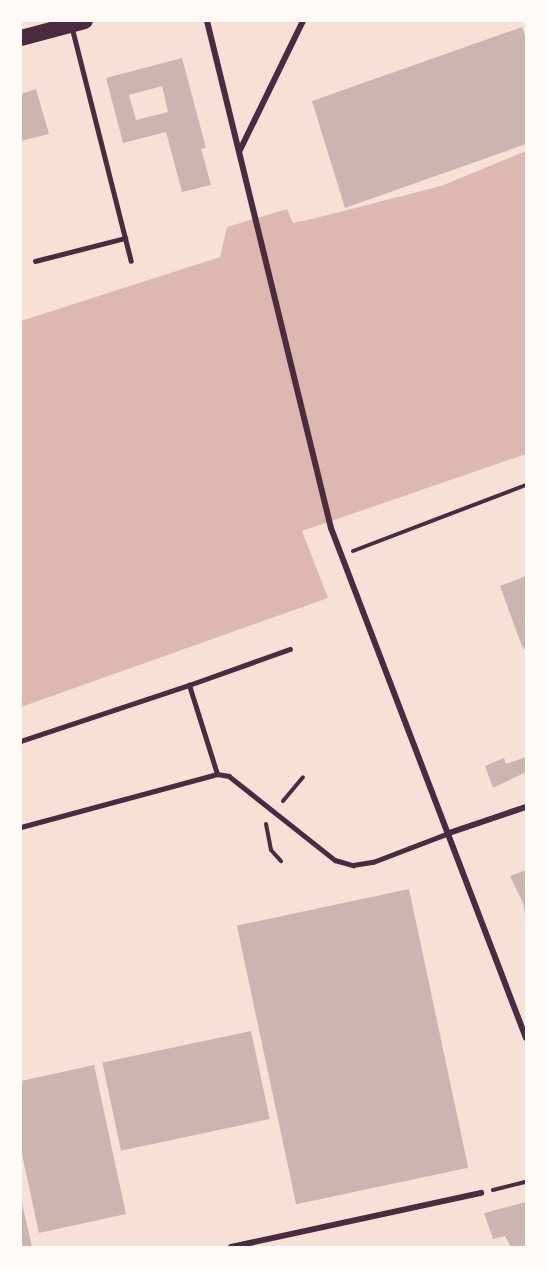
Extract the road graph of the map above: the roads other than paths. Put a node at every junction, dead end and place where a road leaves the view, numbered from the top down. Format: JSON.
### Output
{"nodes":[{"id":1,"x":207,"y":21,"type":"edge"},
{"id":2,"x":303,"y":21,"type":"edge"},
{"id":3,"x":78,"y":23,"type":"edge"},
{"id":4,"x":21,"y":38,"type":"edge"},
{"id":5,"x":240,"y":151,"type":"junction"},
{"id":6,"x":125,"y":238,"type":"junction"},
{"id":7,"x":35,"y":261,"type":"dead end"},
{"id":8,"x":131,"y":261,"type":"dead end"},
{"id":9,"x":290,"y":649,"type":"dead end"},
{"id":10,"x":189,"y":685,"type":"junction"},
{"id":11,"x":21,"y":741,"type":"edge"},
{"id":12,"x":217,"y":774,"type":"junction"},
{"id":13,"x":526,"y":807,"type":"edge"},
{"id":14,"x":21,"y":827,"type":"edge"},
{"id":15,"x":449,"y":833,"type":"junction"},
{"id":16,"x":526,"y":1038,"type":"edge"},
{"id":17,"x":481,"y":1193,"type":"road end"},
{"id":18,"x":231,"y":1247,"type":"edge"}],
"edges":[{"from":1,"to":5,"type":"street"},
{"from":2,"to":5,"type":"street"},
{"from":3,"to":4,"type":"highway"},
{"from":3,"to":6,"type":"lane"},
{"from":5,"to":15,"type":"street"},
{"from":6,"to":7,"type":"lane"},
{"from":6,"to":8,"type":"lane"},
{"from":9,"to":10,"type":"lane"},
{"from":10,"to":11,"type":"lane"},
{"from":10,"to":12,"type":"lane"},
{"from":12,"to":14,"type":"lane"},
{"from":12,"to":15,"type":"lane"},
{"from":13,"to":15,"type":"street"},
{"from":15,"to":16,"type":"street"},
{"from":17,"to":18,"type":"street"}]}
